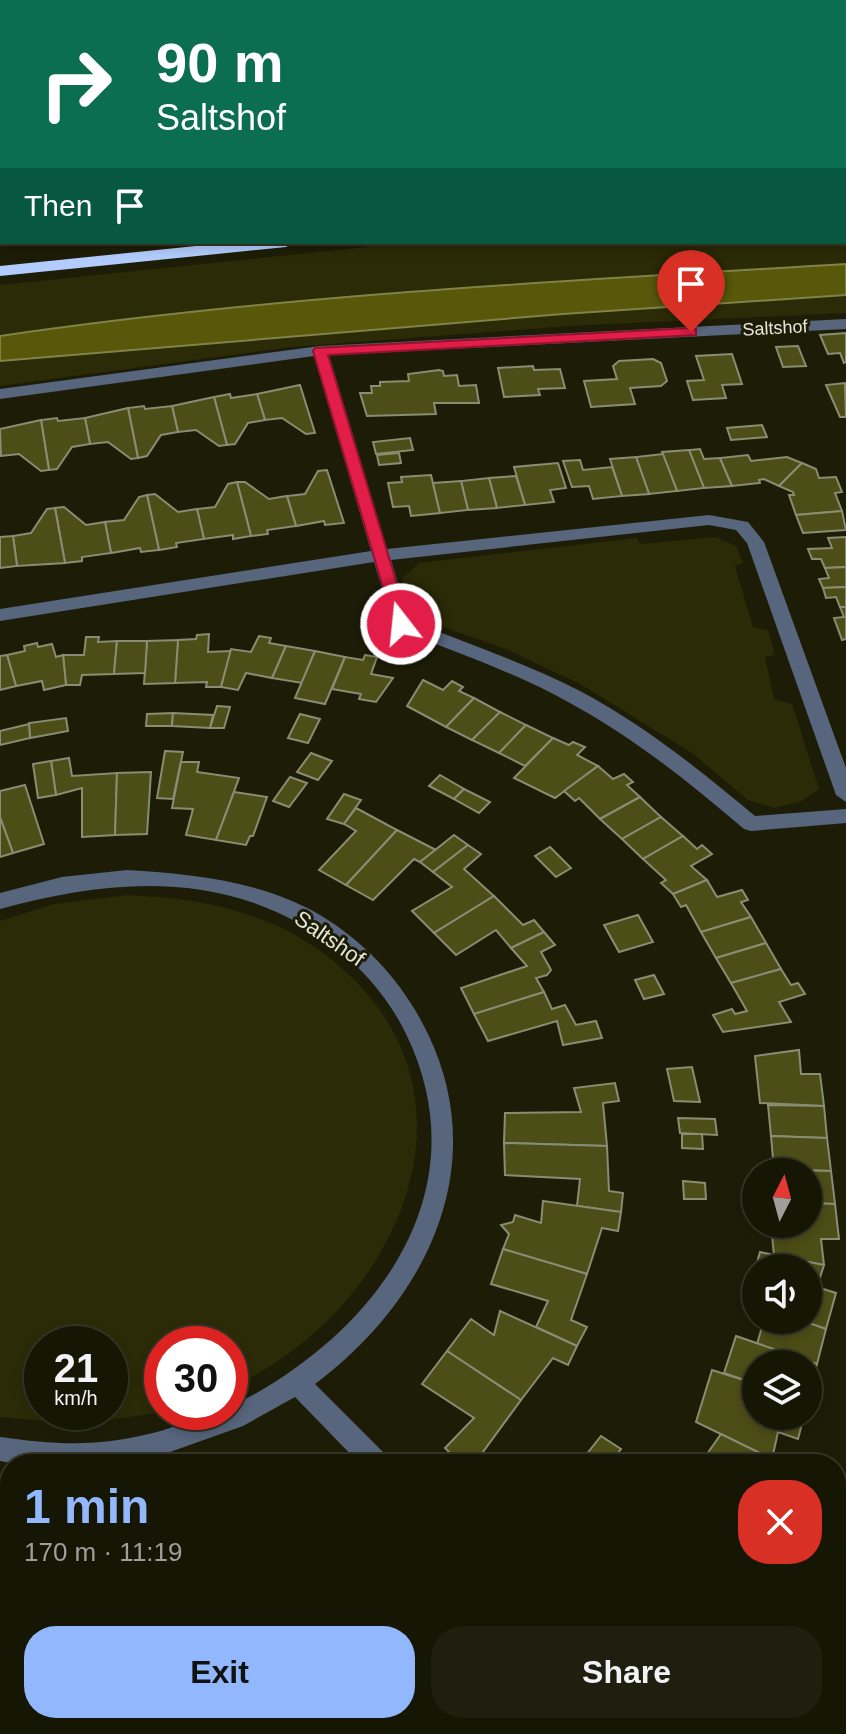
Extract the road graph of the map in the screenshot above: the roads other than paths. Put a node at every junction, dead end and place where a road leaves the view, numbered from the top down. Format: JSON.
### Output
{"nodes":[{"id":1,"x":266,"y":244,"type":"edge"},
{"id":2,"x":0,"y":271,"type":"edge"},
{"id":3,"x":846,"y":324,"type":"edge"},
{"id":4,"x":320,"y":351,"type":"junction"},
{"id":5,"x":0,"y":394,"type":"edge"},
{"id":6,"x":381,"y":555,"type":"junction"},
{"id":7,"x":0,"y":615,"type":"edge"},
{"id":8,"x":846,"y":795,"type":"edge"},
{"id":9,"x":846,"y":816,"type":"edge"},
{"id":10,"x":0,"y":901,"type":"edge"},
{"id":11,"x":299,"y":1384,"type":"junction"},
{"id":12,"x":0,"y":1449,"type":"edge"},
{"id":13,"x":31,"y":1454,"type":"edge"},
{"id":14,"x":85,"y":1454,"type":"edge"},
{"id":15,"x":367,"y":1454,"type":"edge"}],
"edges":[{"from":1,"to":2,"type":"highway"},
{"from":3,"to":4,"type":"street","name":"Saltshof"},
{"from":4,"to":5,"type":"street","name":"Saltshof"},
{"from":4,"to":6,"type":"street"},
{"from":6,"to":7,"type":"street"},
{"from":6,"to":8,"type":"street"},
{"from":6,"to":9,"type":"street"},
{"from":10,"to":11,"type":"street","name":"Saltshof"},
{"from":11,"to":14,"type":"street","name":"Saltshof"},
{"from":11,"to":15,"type":"street"},
{"from":12,"to":13,"type":"street","name":"Saltshof"}]}
